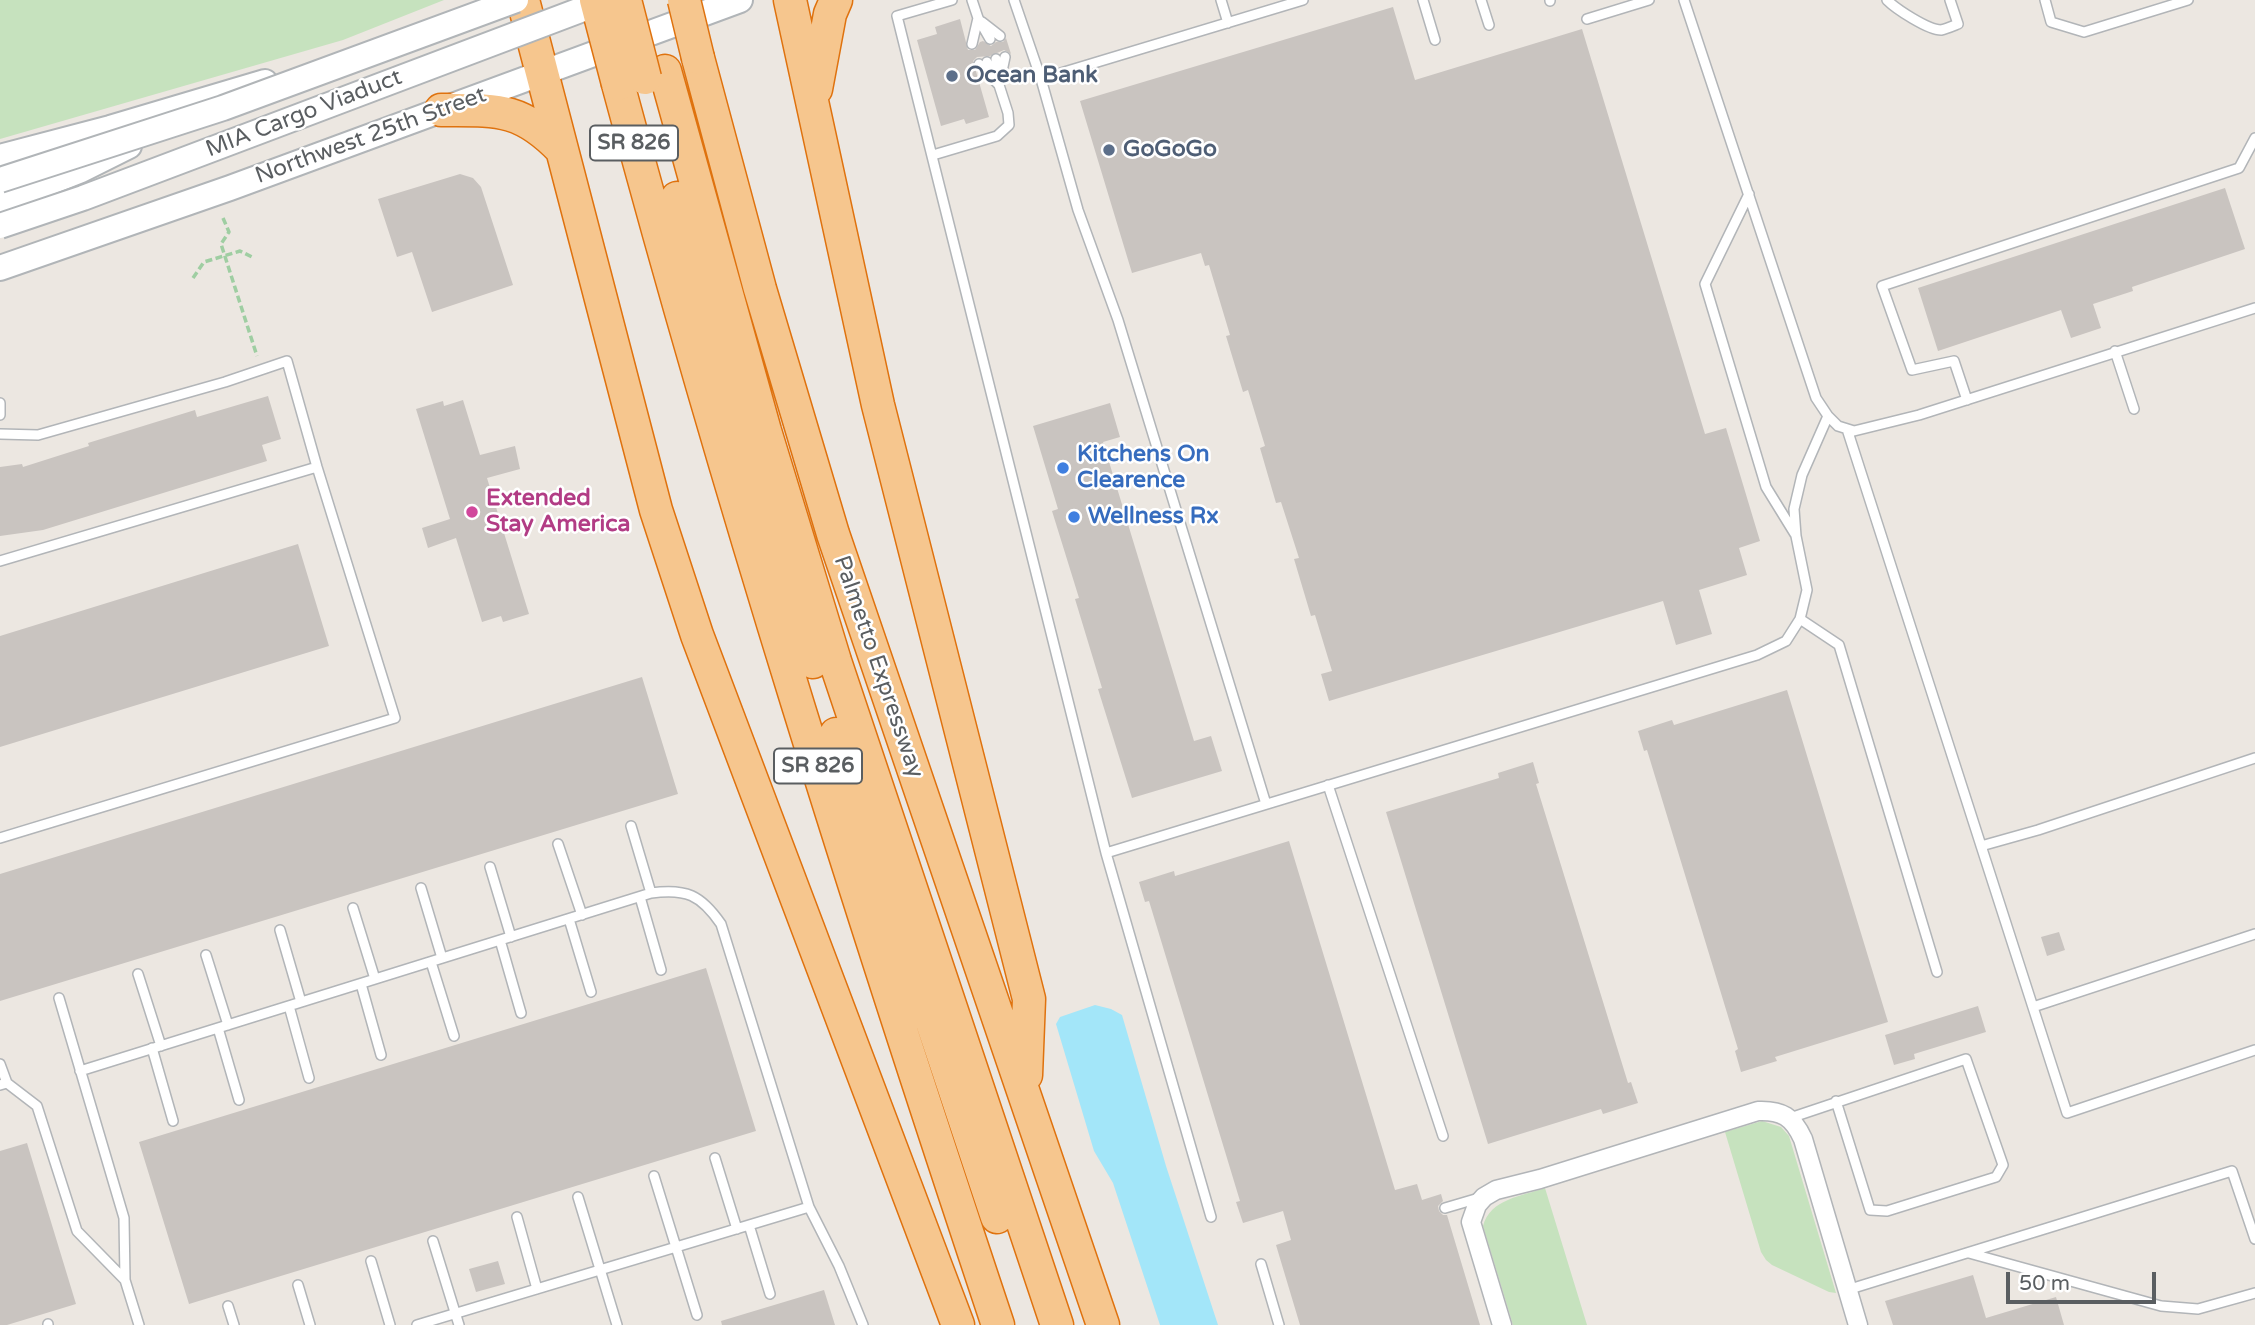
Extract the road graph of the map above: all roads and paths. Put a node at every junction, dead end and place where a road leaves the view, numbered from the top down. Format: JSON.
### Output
{"nodes":[{"id":1,"x":522,"y":0,"type":"edge"},
{"id":2,"x":596,"y":0,"type":"edge"},
{"id":3,"x":607,"y":0,"type":"edge"},
{"id":4,"x":625,"y":0,"type":"edge"},
{"id":5,"x":648,"y":0,"type":"edge"},
{"id":6,"x":684,"y":0,"type":"edge"},
{"id":7,"x":740,"y":0,"type":"edge"},
{"id":8,"x":790,"y":0,"type":"edge"},
{"id":9,"x":836,"y":0,"type":"edge"},
{"id":10,"x":952,"y":0,"type":"edge"},
{"id":11,"x":972,"y":0,"type":"edge"},
{"id":12,"x":1014,"y":0,"type":"edge"},
{"id":13,"x":1221,"y":0,"type":"edge"},
{"id":14,"x":1303,"y":0,"type":"edge"},
{"id":15,"x":1423,"y":0,"type":"edge"},
{"id":16,"x":1481,"y":0,"type":"edge"},
{"id":17,"x":1649,"y":0,"type":"edge"},
{"id":18,"x":1684,"y":0,"type":"edge"},
{"id":19,"x":1951,"y":0,"type":"edge"},
{"id":20,"x":2045,"y":0,"type":"edge"},
{"id":21,"x":2188,"y":0,"type":"edge"},
{"id":22,"x":1890,"y":2,"type":"edge"},
{"id":23,"x":1283,"y":3,"type":"edge"},
{"id":24,"x":472,"y":9,"type":"edge"},
{"id":25,"x":978,"y":18,"type":"junction"},
{"id":26,"x":1587,"y":19,"type":"dead end"},
{"id":27,"x":1228,"y":23,"type":"junction"},
{"id":28,"x":1489,"y":25,"type":"dead end"},
{"id":29,"x":1435,"y":40,"type":"dead end"},
{"id":30,"x":541,"y":72,"type":"junction"},
{"id":31,"x":642,"y":78,"type":"junction"},
{"id":32,"x":1041,"y":79,"type":"junction"},
{"id":33,"x":999,"y":85,"type":"junction"},
{"id":34,"x":190,"y":104,"type":"junction"},
{"id":35,"x":813,"y":104,"type":"junction"},
{"id":36,"x":441,"y":110,"type":"junction"},
{"id":37,"x":2255,"y":138,"type":"edge"},
{"id":38,"x":562,"y":150,"type":"junction"},
{"id":39,"x":933,"y":155,"type":"junction"},
{"id":40,"x":0,"y":157,"type":"edge"},
{"id":41,"x":0,"y":180,"type":"edge"},
{"id":42,"x":1749,"y":194,"type":"junction"},
{"id":43,"x":0,"y":202,"type":"edge"},
{"id":44,"x":223,"y":218,"type":"dead end"},
{"id":45,"x":0,"y":226,"type":"edge"},
{"id":46,"x":224,"y":255,"type":"junction"},
{"id":47,"x":254,"y":258,"type":"dead end"},
{"id":48,"x":0,"y":268,"type":"edge"},
{"id":49,"x":193,"y":278,"type":"dead end"},
{"id":50,"x":2255,"y":308,"type":"edge"},
{"id":51,"x":2115,"y":351,"type":"junction"},
{"id":52,"x":265,"y":354,"type":"dead end"},
{"id":53,"x":1967,"y":400,"type":"junction"},
{"id":54,"x":0,"y":403,"type":"edge"},
{"id":55,"x":2134,"y":409,"type":"dead end"},
{"id":56,"x":0,"y":415,"type":"edge"},
{"id":57,"x":1828,"y":416,"type":"junction"},
{"id":58,"x":1847,"y":429,"type":"junction"},
{"id":59,"x":0,"y":434,"type":"edge"},
{"id":60,"x":317,"y":467,"type":"junction"},
{"id":61,"x":1796,"y":536,"type":"junction"},
{"id":62,"x":0,"y":561,"type":"edge"},
{"id":63,"x":1800,"y":619,"type":"junction"},
{"id":64,"x":2255,"y":758,"type":"edge"},
{"id":65,"x":1328,"y":785,"type":"junction"},
{"id":66,"x":1266,"y":804,"type":"junction"},
{"id":67,"x":631,"y":826,"type":"dead end"},
{"id":68,"x":0,"y":838,"type":"edge"},
{"id":69,"x":558,"y":844,"type":"dead end"},
{"id":70,"x":1981,"y":846,"type":"junction"},
{"id":71,"x":1106,"y":853,"type":"junction"},
{"id":72,"x":490,"y":867,"type":"dead end"},
{"id":73,"x":421,"y":888,"type":"dead end"},
{"id":74,"x":651,"y":893,"type":"junction"},
{"id":75,"x":640,"y":897,"type":"junction"},
{"id":76,"x":353,"y":908,"type":"dead end"},
{"id":77,"x":582,"y":915,"type":"junction"},
{"id":78,"x":569,"y":919,"type":"junction"},
{"id":79,"x":280,"y":930,"type":"dead end"},
{"id":80,"x":2255,"y":933,"type":"edge"},
{"id":81,"x":511,"y":937,"type":"junction"},
{"id":82,"x":500,"y":940,"type":"junction"},
{"id":83,"x":206,"y":955,"type":"dead end"},
{"id":84,"x":442,"y":958,"type":"junction"},
{"id":85,"x":431,"y":962,"type":"junction"},
{"id":86,"x":661,"y":970,"type":"dead end"},
{"id":87,"x":1937,"y":972,"type":"dead end"},
{"id":88,"x":138,"y":974,"type":"dead end"},
{"id":89,"x":374,"y":979,"type":"junction"},
{"id":90,"x":361,"y":984,"type":"junction"},
{"id":91,"x":591,"y":992,"type":"dead end"},
{"id":92,"x":59,"y":998,"type":"dead end"},
{"id":93,"x":301,"y":1002,"type":"junction"},
{"id":94,"x":289,"y":1006,"type":"junction"},
{"id":95,"x":2033,"y":1007,"type":"junction"},
{"id":96,"x":521,"y":1013,"type":"dead end"},
{"id":97,"x":228,"y":1025,"type":"junction"},
{"id":98,"x":218,"y":1028,"type":"junction"},
{"id":99,"x":454,"y":1036,"type":"dead end"},
{"id":100,"x":157,"y":1047,"type":"junction"},
{"id":101,"x":2255,"y":1050,"type":"edge"},
{"id":102,"x":381,"y":1055,"type":"dead end"},
{"id":103,"x":0,"y":1064,"type":"edge"},
{"id":104,"x":80,"y":1071,"type":"junction"},
{"id":105,"x":309,"y":1078,"type":"dead end"},
{"id":106,"x":3,"y":1084,"type":"edge"},
{"id":107,"x":1025,"y":1094,"type":"junction"},
{"id":108,"x":239,"y":1100,"type":"dead end"},
{"id":109,"x":1836,"y":1101,"type":"junction"},
{"id":110,"x":1790,"y":1118,"type":"junction"},
{"id":111,"x":173,"y":1121,"type":"dead end"},
{"id":112,"x":1443,"y":1136,"type":"dead end"},
{"id":113,"x":715,"y":1158,"type":"dead end"},
{"id":114,"x":654,"y":1176,"type":"dead end"},
{"id":115,"x":1484,"y":1196,"type":"junction"},
{"id":116,"x":578,"y":1197,"type":"dead end"},
{"id":117,"x":809,"y":1207,"type":"junction"},
{"id":118,"x":1445,"y":1208,"type":"dead end"},
{"id":119,"x":517,"y":1217,"type":"dead end"},
{"id":120,"x":1211,"y":1217,"type":"dead end"},
{"id":121,"x":749,"y":1225,"type":"junction"},
{"id":122,"x":737,"y":1228,"type":"junction"},
{"id":123,"x":2255,"y":1240,"type":"edge"},
{"id":124,"x":433,"y":1241,"type":"dead end"},
{"id":125,"x":677,"y":1247,"type":"junction"},
{"id":126,"x":1966,"y":1252,"type":"junction"},
{"id":127,"x":371,"y":1261,"type":"dead end"},
{"id":128,"x":1261,"y":1264,"type":"dead end"},
{"id":129,"x":601,"y":1270,"type":"junction"},
{"id":130,"x":125,"y":1280,"type":"junction"},
{"id":131,"x":298,"y":1285,"type":"dead end"},
{"id":132,"x":537,"y":1289,"type":"junction"},
{"id":133,"x":1847,"y":1290,"type":"junction"},
{"id":134,"x":2255,"y":1293,"type":"edge"},
{"id":135,"x":770,"y":1294,"type":"dead end"},
{"id":136,"x":228,"y":1306,"type":"dead end"},
{"id":137,"x":456,"y":1313,"type":"junction"},
{"id":138,"x":697,"y":1315,"type":"dead end"},
{"id":139,"x":139,"y":1325,"type":"edge"},
{"id":140,"x":234,"y":1325,"type":"edge"},
{"id":141,"x":310,"y":1325,"type":"edge"},
{"id":142,"x":390,"y":1325,"type":"edge"},
{"id":143,"x":417,"y":1325,"type":"edge"},
{"id":144,"x":459,"y":1325,"type":"edge"},
{"id":145,"x":617,"y":1325,"type":"edge"},
{"id":146,"x":863,"y":1325,"type":"edge"},
{"id":147,"x":958,"y":1325,"type":"edge"},
{"id":148,"x":998,"y":1325,"type":"edge"},
{"id":149,"x":1034,"y":1325,"type":"edge"},
{"id":150,"x":1057,"y":1325,"type":"edge"},
{"id":151,"x":1103,"y":1325,"type":"edge"},
{"id":152,"x":1279,"y":1325,"type":"edge"},
{"id":153,"x":1502,"y":1325,"type":"edge"},
{"id":154,"x":1858,"y":1325,"type":"edge"}],
"edges":[{"from":1,"to":24,"type":"main road"},
{"from":1,"to":30,"type":"highway"},
{"from":1,"to":41,"type":"main road","name":"MIA Cargo Viaduct","bridge":true},
{"from":2,"to":31,"type":"highway","number":"SR 826","bridge":true},
{"from":3,"to":45,"type":"main road","name":"MIA Cargo Viaduct","bridge":true},
{"from":4,"to":31,"type":"highway","bridge":true},
{"from":5,"to":31,"type":"highway"},
{"from":6,"to":107,"type":"highway","name":"Palmetto Expressway","bridge":true},
{"from":7,"to":30,"type":"main road","name":"Northwest 25th Street"},
{"from":8,"to":35,"type":"highway"},
{"from":9,"to":35,"type":"highway"},
{"from":10,"to":39,"type":"lane"},
{"from":11,"to":25,"type":"lane"},
{"from":12,"to":32,"type":"lane"},
{"from":13,"to":27,"type":"lane"},
{"from":14,"to":23,"type":"lane"},
{"from":15,"to":29,"type":"lane"},
{"from":16,"to":28,"type":"lane"},
{"from":17,"to":26,"type":"lane"},
{"from":18,"to":42,"type":"lane"},
{"from":19,"to":22,"type":"lane"},
{"from":20,"to":21,"type":"lane"},
{"from":23,"to":27,"type":"lane"},
{"from":24,"to":34,"type":"main road"},
{"from":25,"to":25,"type":"lane"},
{"from":27,"to":32,"type":"lane"},
{"from":30,"to":36,"type":"main road","name":"Northwest 25th Street"},
{"from":30,"to":38,"type":"highway"},
{"from":31,"to":148,"type":"highway","number":"SR 826"},
{"from":31,"to":149,"type":"highway"},
{"from":31,"to":150,"type":"highway"},
{"from":32,"to":66,"type":"lane"},
{"from":33,"to":33,"type":"lane"},
{"from":33,"to":39,"type":"lane"},
{"from":34,"to":40,"type":"main road"},
{"from":34,"to":43,"type":"main road"},
{"from":35,"to":107,"type":"highway"},
{"from":36,"to":38,"type":"highway"},
{"from":36,"to":48,"type":"main road","name":"Northwest 25th Street"},
{"from":37,"to":53,"type":"lane"},
{"from":38,"to":147,"type":"highway"},
{"from":39,"to":71,"type":"lane"},
{"from":42,"to":57,"type":"lane"},
{"from":42,"to":61,"type":"lane"},
{"from":44,"to":46,"type":"path"},
{"from":46,"to":47,"type":"path"},
{"from":46,"to":49,"type":"path"},
{"from":46,"to":52,"type":"path"},
{"from":50,"to":51,"type":"lane"},
{"from":51,"to":53,"type":"lane"},
{"from":51,"to":55,"type":"lane"},
{"from":53,"to":58,"type":"lane"},
{"from":54,"to":56,"type":"lane"},
{"from":57,"to":58,"type":"lane"},
{"from":57,"to":61,"type":"lane"},
{"from":58,"to":70,"type":"lane"},
{"from":59,"to":60,"type":"lane"},
{"from":60,"to":62,"type":"lane"},
{"from":60,"to":68,"type":"lane"},
{"from":61,"to":63,"type":"lane"},
{"from":63,"to":65,"type":"lane"},
{"from":63,"to":87,"type":"lane"},
{"from":64,"to":70,"type":"lane"},
{"from":65,"to":66,"type":"lane"},
{"from":65,"to":112,"type":"lane"},
{"from":66,"to":71,"type":"lane"},
{"from":67,"to":74,"type":"lane"},
{"from":69,"to":77,"type":"lane"},
{"from":70,"to":95,"type":"lane"},
{"from":71,"to":120,"type":"lane"},
{"from":72,"to":81,"type":"lane"},
{"from":73,"to":84,"type":"lane"},
{"from":74,"to":75,"type":"lane"},
{"from":74,"to":117,"type":"lane"},
{"from":75,"to":77,"type":"lane"},
{"from":75,"to":86,"type":"lane"},
{"from":76,"to":89,"type":"lane"},
{"from":77,"to":78,"type":"lane"},
{"from":78,"to":81,"type":"lane"},
{"from":78,"to":91,"type":"lane"},
{"from":79,"to":93,"type":"lane"},
{"from":80,"to":95,"type":"lane"},
{"from":81,"to":82,"type":"lane"},
{"from":82,"to":84,"type":"lane"},
{"from":82,"to":96,"type":"lane"},
{"from":83,"to":97,"type":"lane"},
{"from":84,"to":85,"type":"lane"},
{"from":85,"to":89,"type":"lane"},
{"from":85,"to":99,"type":"lane"},
{"from":88,"to":100,"type":"lane"},
{"from":89,"to":90,"type":"lane"},
{"from":90,"to":93,"type":"lane"},
{"from":90,"to":102,"type":"lane"},
{"from":92,"to":104,"type":"lane"},
{"from":93,"to":94,"type":"lane"},
{"from":94,"to":97,"type":"lane"},
{"from":94,"to":105,"type":"lane"},
{"from":95,"to":101,"type":"lane"},
{"from":97,"to":98,"type":"lane"},
{"from":98,"to":100,"type":"lane"},
{"from":98,"to":108,"type":"lane"},
{"from":100,"to":104,"type":"lane"},
{"from":100,"to":111,"type":"lane"},
{"from":103,"to":106,"type":"lane"},
{"from":104,"to":130,"type":"lane"},
{"from":106,"to":130,"type":"lane"},
{"from":107,"to":151,"type":"highway","name":"Palmetto Expressway"},
{"from":109,"to":109,"type":"lane"},
{"from":109,"to":110,"type":"lane"},
{"from":110,"to":115,"type":"street"},
{"from":110,"to":133,"type":"street"},
{"from":113,"to":122,"type":"lane"},
{"from":114,"to":125,"type":"lane"},
{"from":115,"to":118,"type":"lane"},
{"from":115,"to":153,"type":"street"},
{"from":116,"to":129,"type":"lane"},
{"from":117,"to":121,"type":"lane"},
{"from":117,"to":146,"type":"lane"},
{"from":119,"to":132,"type":"lane"},
{"from":121,"to":122,"type":"lane"},
{"from":121,"to":135,"type":"lane"},
{"from":122,"to":125,"type":"lane"},
{"from":123,"to":126,"type":"lane"},
{"from":124,"to":137,"type":"lane"},
{"from":125,"to":129,"type":"lane"},
{"from":125,"to":138,"type":"lane"},
{"from":126,"to":133,"type":"lane"},
{"from":126,"to":134,"type":"lane"},
{"from":127,"to":142,"type":"lane"},
{"from":128,"to":152,"type":"lane"},
{"from":129,"to":132,"type":"lane"},
{"from":129,"to":145,"type":"lane"},
{"from":130,"to":139,"type":"lane"},
{"from":131,"to":141,"type":"lane"},
{"from":132,"to":137,"type":"lane"},
{"from":133,"to":154,"type":"street"},
{"from":136,"to":140,"type":"lane"},
{"from":137,"to":143,"type":"lane"},
{"from":137,"to":144,"type":"lane"}]}
